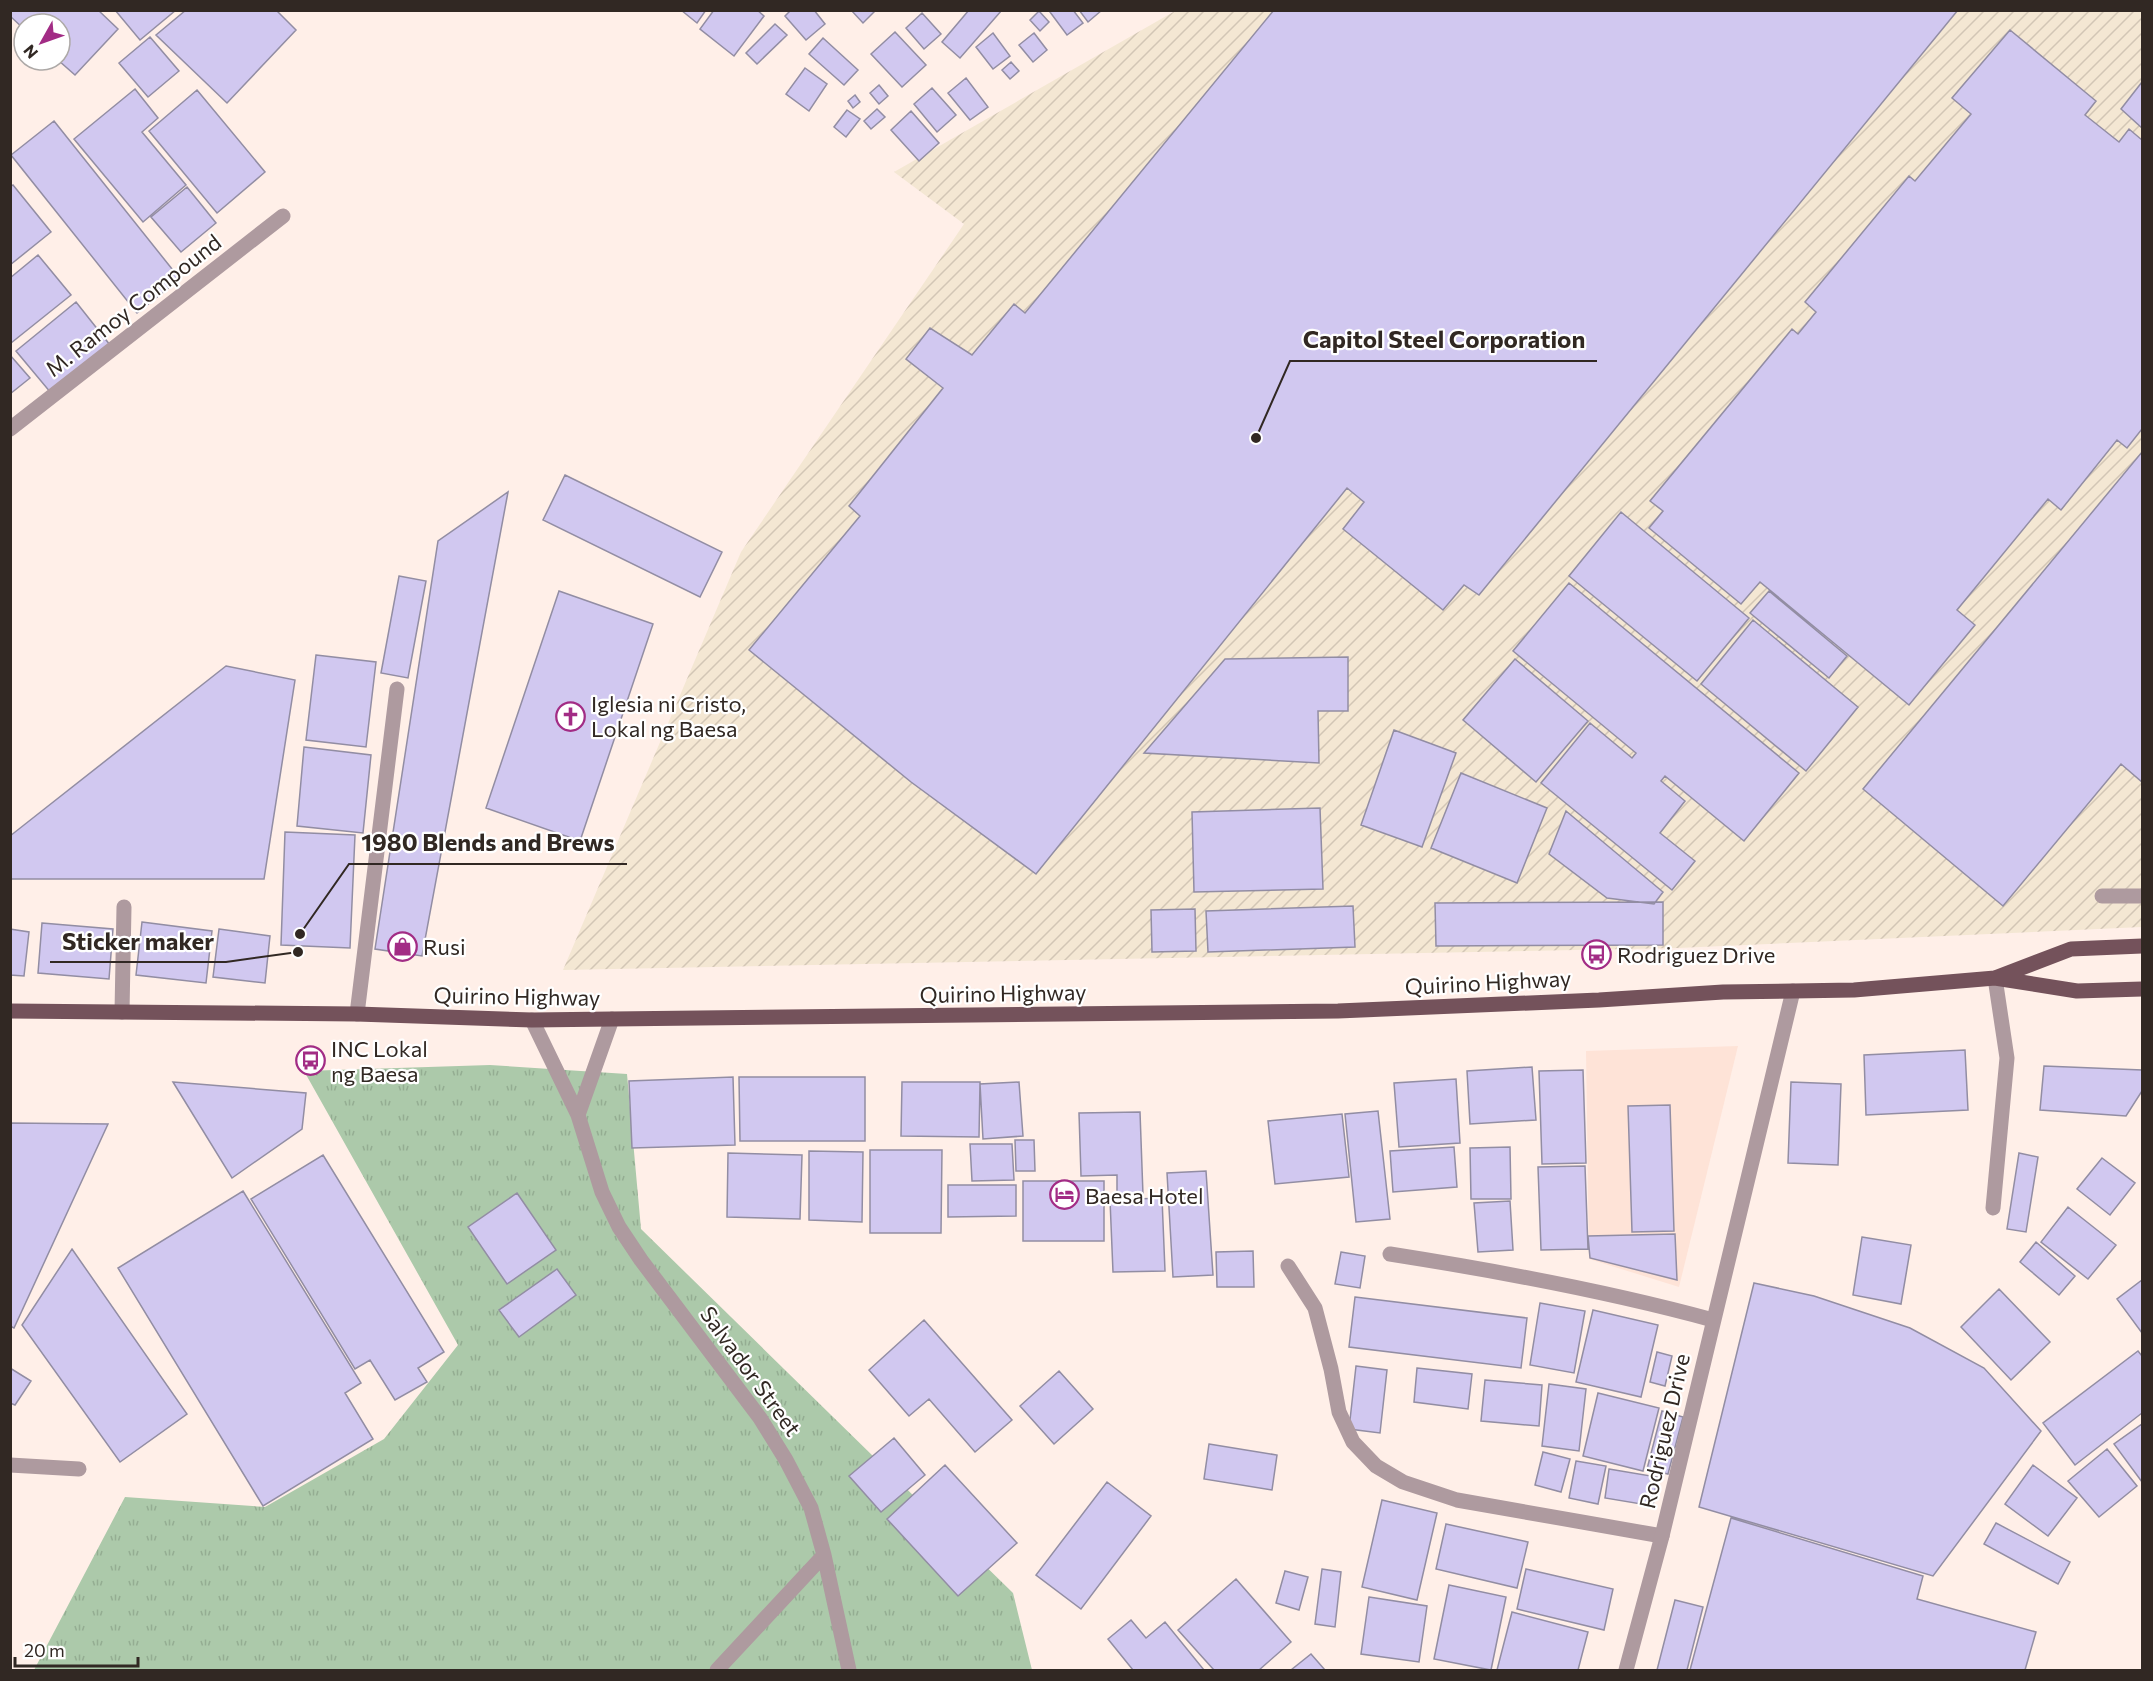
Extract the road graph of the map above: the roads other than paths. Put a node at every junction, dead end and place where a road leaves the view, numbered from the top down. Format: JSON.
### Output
{"nodes":[{"id":1,"x":283,"y":216,"type":"dead end"},
{"id":2,"x":10,"y":429,"type":"edge"},
{"id":3,"x":397,"y":689,"type":"dead end"},
{"id":4,"x":2102,"y":896,"type":"dead end"},
{"id":5,"x":2142,"y":896,"type":"edge"},
{"id":6,"x":124,"y":907,"type":"dead end"},
{"id":7,"x":2142,"y":946,"type":"edge"},
{"id":8,"x":1995,"y":978,"type":"junction"},
{"id":9,"x":2142,"y":989,"type":"edge"},
{"id":10,"x":1793,"y":991,"type":"junction"},
{"id":11,"x":10,"y":1011,"type":"edge"},
{"id":12,"x":122,"y":1012,"type":"junction"},
{"id":13,"x":357,"y":1014,"type":"junction"},
{"id":14,"x":532,"y":1020,"type":"junction"},
{"id":15,"x":612,"y":1020,"type":"junction"},
{"id":16,"x":578,"y":1115,"type":"junction"},
{"id":17,"x":1994,"y":1208,"type":"dead end"},
{"id":18,"x":1390,"y":1254,"type":"dead end"},
{"id":19,"x":1288,"y":1266,"type":"dead end"},
{"id":20,"x":1713,"y":1320,"type":"junction"},
{"id":21,"x":10,"y":1465,"type":"edge"},
{"id":22,"x":79,"y":1469,"type":"dead end"},
{"id":23,"x":1662,"y":1536,"type":"junction"},
{"id":24,"x":824,"y":1555,"type":"junction"},
{"id":25,"x":717,"y":1671,"type":"edge"},
{"id":26,"x":849,"y":1671,"type":"edge"},
{"id":27,"x":1626,"y":1671,"type":"edge"}],
"edges":[{"from":1,"to":2,"type":"street","name":"M. Ramoy Compound"},
{"from":3,"to":13,"type":"street"},
{"from":4,"to":5,"type":"street"},
{"from":6,"to":12,"type":"street"},
{"from":7,"to":8,"type":"main road","name":"Quirino Highway"},
{"from":8,"to":9,"type":"main road","name":"Quirino Highway"},
{"from":8,"to":10,"type":"main road","name":"Quirino Highway"},
{"from":8,"to":17,"type":"street"},
{"from":10,"to":15,"type":"main road","name":"Quirino Highway"},
{"from":10,"to":20,"type":"street","name":"Rodriguez Drive"},
{"from":11,"to":12,"type":"main road","name":"Quirino Highway"},
{"from":12,"to":13,"type":"main road","name":"Quirino Highway"},
{"from":13,"to":14,"type":"main road","name":"Quirino Highway"},
{"from":14,"to":15,"type":"main road","name":"Quirino Highway"},
{"from":14,"to":16,"type":"street","name":"Salvador Street"},
{"from":15,"to":16,"type":"street"},
{"from":16,"to":24,"type":"street","name":"Salvador Street"},
{"from":18,"to":20,"type":"street"},
{"from":19,"to":23,"type":"street"},
{"from":20,"to":23,"type":"street","name":"Rodriguez Drive"},
{"from":21,"to":22,"type":"street"},
{"from":23,"to":27,"type":"street","name":"Rodriguez Drive"},
{"from":24,"to":25,"type":"street"},
{"from":24,"to":26,"type":"street","name":"Salvador Street"}]}
